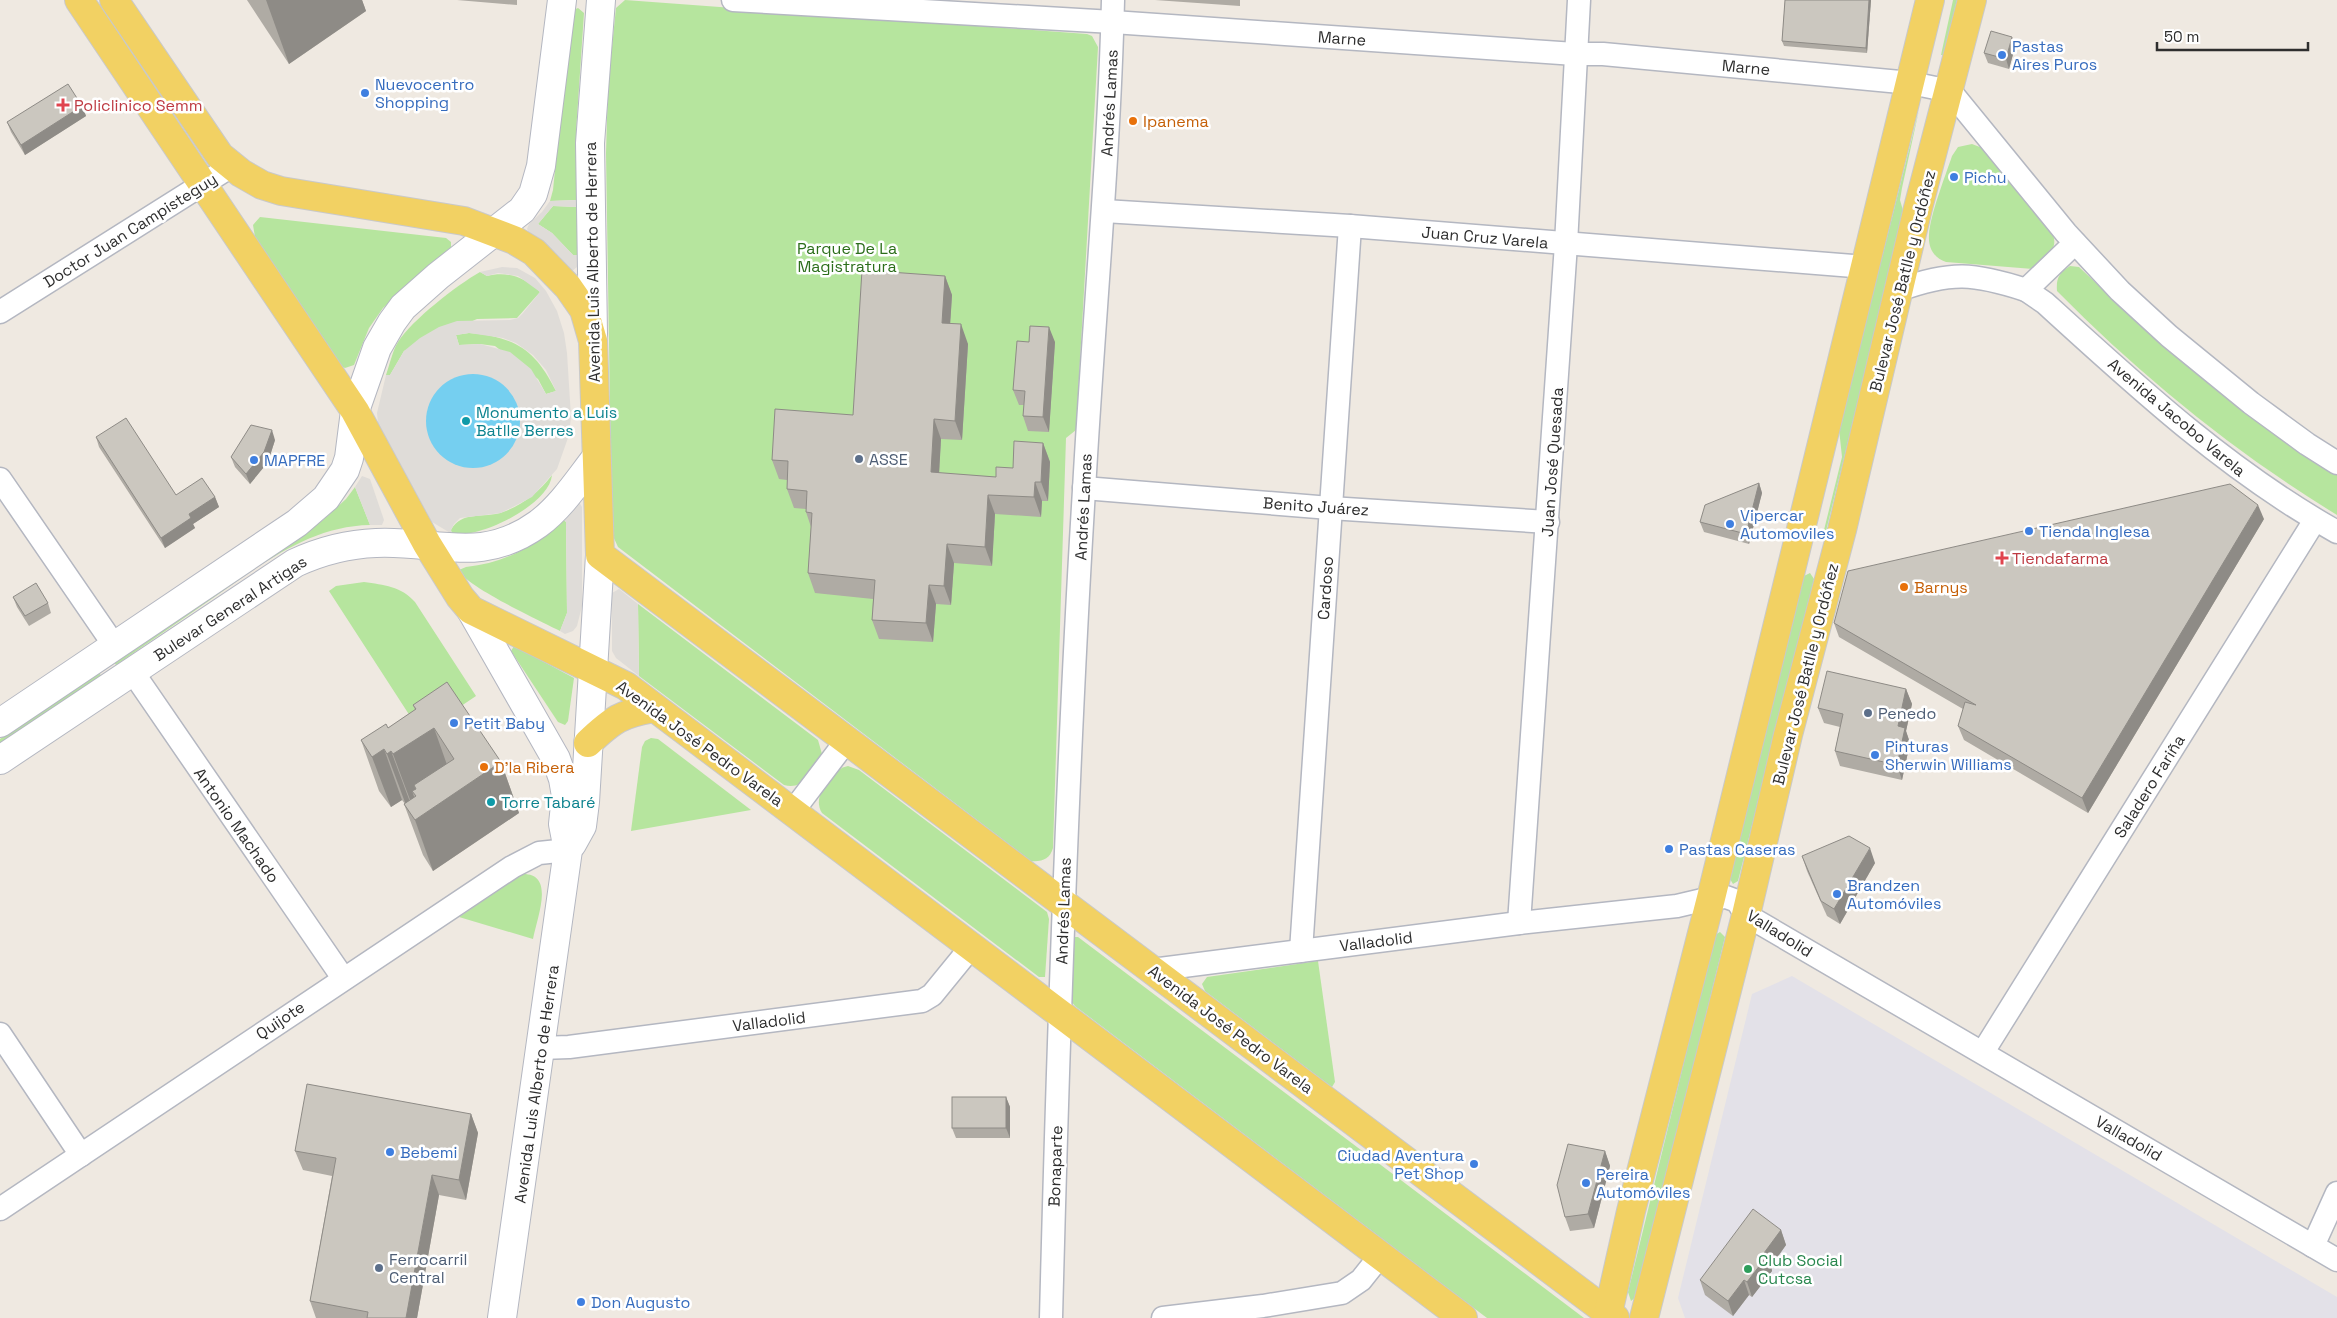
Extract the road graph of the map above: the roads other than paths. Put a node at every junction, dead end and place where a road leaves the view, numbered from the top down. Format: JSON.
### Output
{"nodes":[{"id":1,"x":79,"y":0,"type":"edge"},
{"id":2,"x":114,"y":0,"type":"edge"},
{"id":3,"x":562,"y":0,"type":"edge"},
{"id":4,"x":600,"y":0,"type":"edge"},
{"id":5,"x":733,"y":0,"type":"edge"},
{"id":6,"x":1579,"y":0,"type":"edge"},
{"id":7,"x":1930,"y":0,"type":"edge"},
{"id":8,"x":1972,"y":0,"type":"edge"},
{"id":9,"x":1113,"y":11,"type":"edge"},
{"id":10,"x":1575,"y":54,"type":"junction"},
{"id":11,"x":1911,"y":83,"type":"junction"},
{"id":12,"x":1950,"y":91,"type":"junction"},
{"id":13,"x":230,"y":167,"type":"junction"},
{"id":14,"x":203,"y":184,"type":"junction"},
{"id":15,"x":1104,"y":211,"type":"junction"},
{"id":16,"x":1350,"y":226,"type":"junction"},
{"id":17,"x":495,"y":233,"type":"junction"},
{"id":18,"x":2075,"y":243,"type":"junction"},
{"id":19,"x":1566,"y":244,"type":"junction"},
{"id":20,"x":1866,"y":267,"type":"junction"},
{"id":21,"x":1900,"y":290,"type":"junction"},
{"id":22,"x":2026,"y":290,"type":"junction"},
{"id":23,"x":0,"y":312,"type":"edge"},
{"id":24,"x":593,"y":341,"type":"junction"},
{"id":25,"x":354,"y":411,"type":"junction"},
{"id":26,"x":595,"y":458,"type":"junction"},
{"id":27,"x":2337,"y":462,"type":"edge"},
{"id":28,"x":0,"y":479,"type":"edge"},
{"id":29,"x":1084,"y":488,"type":"junction"},
{"id":30,"x":1330,"y":508,"type":"junction"},
{"id":31,"x":2315,"y":520,"type":"junction"},
{"id":32,"x":1548,"y":522,"type":"junction"},
{"id":33,"x":2337,"y":532,"type":"edge"},
{"id":34,"x":427,"y":544,"type":"junction"},
{"id":35,"x":600,"y":555,"type":"junction"},
{"id":36,"x":471,"y":610,"type":"junction"},
{"id":37,"x":114,"y":645,"type":"junction"},
{"id":38,"x":593,"y":669,"type":"junction"},
{"id":39,"x":132,"y":671,"type":"junction"},
{"id":40,"x":654,"y":708,"type":"junction"},
{"id":41,"x":0,"y":722,"type":"edge"},
{"id":42,"x":847,"y":740,"type":"junction"},
{"id":43,"x":588,"y":743,"type":"junction"},
{"id":44,"x":0,"y":760,"type":"edge"},
{"id":45,"x":793,"y":811,"type":"junction"},
{"id":46,"x":568,"y":850,"type":"junction"},
{"id":47,"x":1710,"y":898,"type":"junction"},
{"id":48,"x":1062,"y":903,"type":"junction"},
{"id":49,"x":1746,"y":915,"type":"junction"},
{"id":50,"x":1519,"y":923,"type":"junction"},
{"id":51,"x":972,"y":946,"type":"junction"},
{"id":52,"x":1301,"y":951,"type":"junction"},
{"id":53,"x":1152,"y":970,"type":"junction"},
{"id":54,"x":343,"y":978,"type":"junction"},
{"id":55,"x":1059,"y":1014,"type":"junction"},
{"id":56,"x":0,"y":1034,"type":"edge"},
{"id":57,"x":541,"y":1048,"type":"junction"},
{"id":58,"x":1983,"y":1052,"type":"junction"},
{"id":59,"x":81,"y":1155,"type":"junction"},
{"id":60,"x":2337,"y":1193,"type":"edge"},
{"id":61,"x":0,"y":1209,"type":"edge"},
{"id":62,"x":2313,"y":1246,"type":"junction"},
{"id":63,"x":1380,"y":1256,"type":"junction"},
{"id":64,"x":2337,"y":1260,"type":"edge"},
{"id":65,"x":1610,"y":1316,"type":"edge"},
{"id":66,"x":502,"y":1318,"type":"edge"},
{"id":67,"x":1051,"y":1318,"type":"edge"},
{"id":68,"x":1163,"y":1318,"type":"edge"},
{"id":69,"x":1463,"y":1318,"type":"edge"},
{"id":70,"x":1644,"y":1318,"type":"edge"}],
"edges":[{"from":1,"to":14,"type":"main road"},
{"from":2,"to":13,"type":"main road"},
{"from":3,"to":17,"type":"main road"},
{"from":4,"to":24,"type":"main road","name":"Avenida Luis Alberto de Herrera"},
{"from":5,"to":9,"type":"street","name":"Marne"},
{"from":6,"to":10,"type":"street","name":"Juan José Quesada"},
{"from":7,"to":11,"type":"main road"},
{"from":8,"to":12,"type":"main road","name":"Bulevar José Batlle y Ordóñez"},
{"from":9,"to":10,"type":"street","name":"Marne"},
{"from":9,"to":15,"type":"street","name":"Andrés Lamas"},
{"from":10,"to":11,"type":"street","name":"Marne"},
{"from":10,"to":19,"type":"street","name":"Juan José Quesada"},
{"from":11,"to":12,"type":"street","name":"Marne"},
{"from":11,"to":20,"type":"main road"},
{"from":12,"to":18,"type":"street"},
{"from":12,"to":21,"type":"main road","name":"Bulevar José Batlle y Ordóñez"},
{"from":13,"to":14,"type":"street","name":"Doctor Juan Campisteguy"},
{"from":13,"to":17,"type":"main road","name":"Doctor Juan Campisteguy"},
{"from":14,"to":23,"type":"street","name":"Doctor Juan Campisteguy"},
{"from":14,"to":25,"type":"main road"},
{"from":15,"to":16,"type":"street","name":"Juan Cruz Varela"},
{"from":15,"to":29,"type":"street","name":"Andrés Lamas"},
{"from":16,"to":19,"type":"street","name":"Juan Cruz Varela"},
{"from":16,"to":30,"type":"street","name":"Cardoso"},
{"from":17,"to":24,"type":"main road","name":"Doctor Juan Campisteguy"},
{"from":17,"to":25,"type":"main road","name":"Bulevar General Artigas"},
{"from":18,"to":22,"type":"street"},
{"from":18,"to":27,"type":"street"},
{"from":19,"to":20,"type":"street","name":"Juan Cruz Varela"},
{"from":19,"to":32,"type":"street","name":"Juan José Quesada"},
{"from":20,"to":47,"type":"main road"},
{"from":21,"to":22,"type":"street","name":"Avenida Jacobo Varela"},
{"from":21,"to":49,"type":"main road","name":"Bulevar José Batlle y Ordóñez"},
{"from":22,"to":31,"type":"street","name":"Avenida Jacobo Varela"},
{"from":24,"to":26,"type":"main road","name":"Avenida Luis Alberto de Herrera"},
{"from":25,"to":34,"type":"main road"},
{"from":25,"to":37,"type":"main road","name":"Bulevar General Artigas"},
{"from":26,"to":34,"type":"main road","name":"Bulevar General Artigas"},
{"from":26,"to":35,"type":"main road","name":"Avenida Luis Alberto de Herrera"},
{"from":28,"to":37,"type":"street"},
{"from":29,"to":30,"type":"street","name":"Benito Juárez"},
{"from":29,"to":48,"type":"street","name":"Andrés Lamas"},
{"from":30,"to":32,"type":"street","name":"Benito Juárez"},
{"from":30,"to":52,"type":"street","name":"Cardoso"},
{"from":31,"to":33,"type":"street","name":"Avenida Jacobo Varela"},
{"from":31,"to":58,"type":"street","name":"Saladero Fariña"},
{"from":32,"to":50,"type":"street","name":"Juan José Quesada"},
{"from":34,"to":36,"type":"main road","name":"Avenida Luis Alberto de Herrera"},
{"from":34,"to":39,"type":"main road","name":"Bulevar General Artigas"},
{"from":35,"to":38,"type":"main road","name":"Avenida Luis Alberto de Herrera"},
{"from":35,"to":42,"type":"main road","name":"Avenida José Pedro Varela"},
{"from":36,"to":38,"type":"main road","name":"Avenida José Pedro Varela"},
{"from":36,"to":46,"type":"main road","name":"Avenida Luis Alberto de Herrera"},
{"from":37,"to":41,"type":"main road","name":"Bulevar General Artigas"},
{"from":38,"to":40,"type":"main road","name":"Avenida José Pedro Varela"},
{"from":38,"to":43,"type":"main road","name":"Avenida Luis Alberto de Herrera"},
{"from":39,"to":44,"type":"main road","name":"Bulevar General Artigas"},
{"from":39,"to":54,"type":"street","name":"Antonio Machado"},
{"from":40,"to":43,"type":"main road"},
{"from":40,"to":45,"type":"main road","name":"Avenida José Pedro Varela"},
{"from":42,"to":45,"type":"street","name":"Avenida José Pedro Varela"},
{"from":42,"to":48,"type":"main road","name":"Avenida José Pedro Varela"},
{"from":43,"to":46,"type":"main road","name":"Avenida Luis Alberto de Herrera"},
{"from":45,"to":51,"type":"main road","name":"Avenida José Pedro Varela"},
{"from":46,"to":54,"type":"street","name":"Quijote"},
{"from":46,"to":57,"type":"main road","name":"Avenida Luis Alberto de Herrera"},
{"from":47,"to":49,"type":"street","name":"Valladolid"},
{"from":47,"to":50,"type":"street","name":"Valladolid"},
{"from":47,"to":65,"type":"main road"},
{"from":48,"to":53,"type":"main road","name":"Avenida José Pedro Varela"},
{"from":48,"to":55,"type":"street","name":"Andrés Lamas"},
{"from":49,"to":58,"type":"street","name":"Valladolid"},
{"from":49,"to":70,"type":"main road","name":"Bulevar José Batlle y Ordóñez"},
{"from":50,"to":52,"type":"street","name":"Valladolid"},
{"from":51,"to":55,"type":"main road","name":"Avenida José Pedro Varela"},
{"from":51,"to":57,"type":"street","name":"Valladolid"},
{"from":52,"to":53,"type":"street","name":"Valladolid"},
{"from":53,"to":65,"type":"main road","name":"Avenida José Pedro Varela"},
{"from":54,"to":59,"type":"street","name":"Quijote"},
{"from":55,"to":63,"type":"main road","name":"Avenida José Pedro Varela"},
{"from":55,"to":67,"type":"street","name":"Bonaparte"},
{"from":56,"to":59,"type":"street"},
{"from":57,"to":66,"type":"main road","name":"Avenida Luis Alberto de Herrera"},
{"from":58,"to":62,"type":"street","name":"Valladolid"},
{"from":59,"to":61,"type":"street","name":"Quijote"},
{"from":60,"to":62,"type":"street"},
{"from":62,"to":64,"type":"street","name":"Valladolid"},
{"from":63,"to":68,"type":"street"},
{"from":63,"to":69,"type":"main road","name":"Avenida José Pedro Varela"}]}
